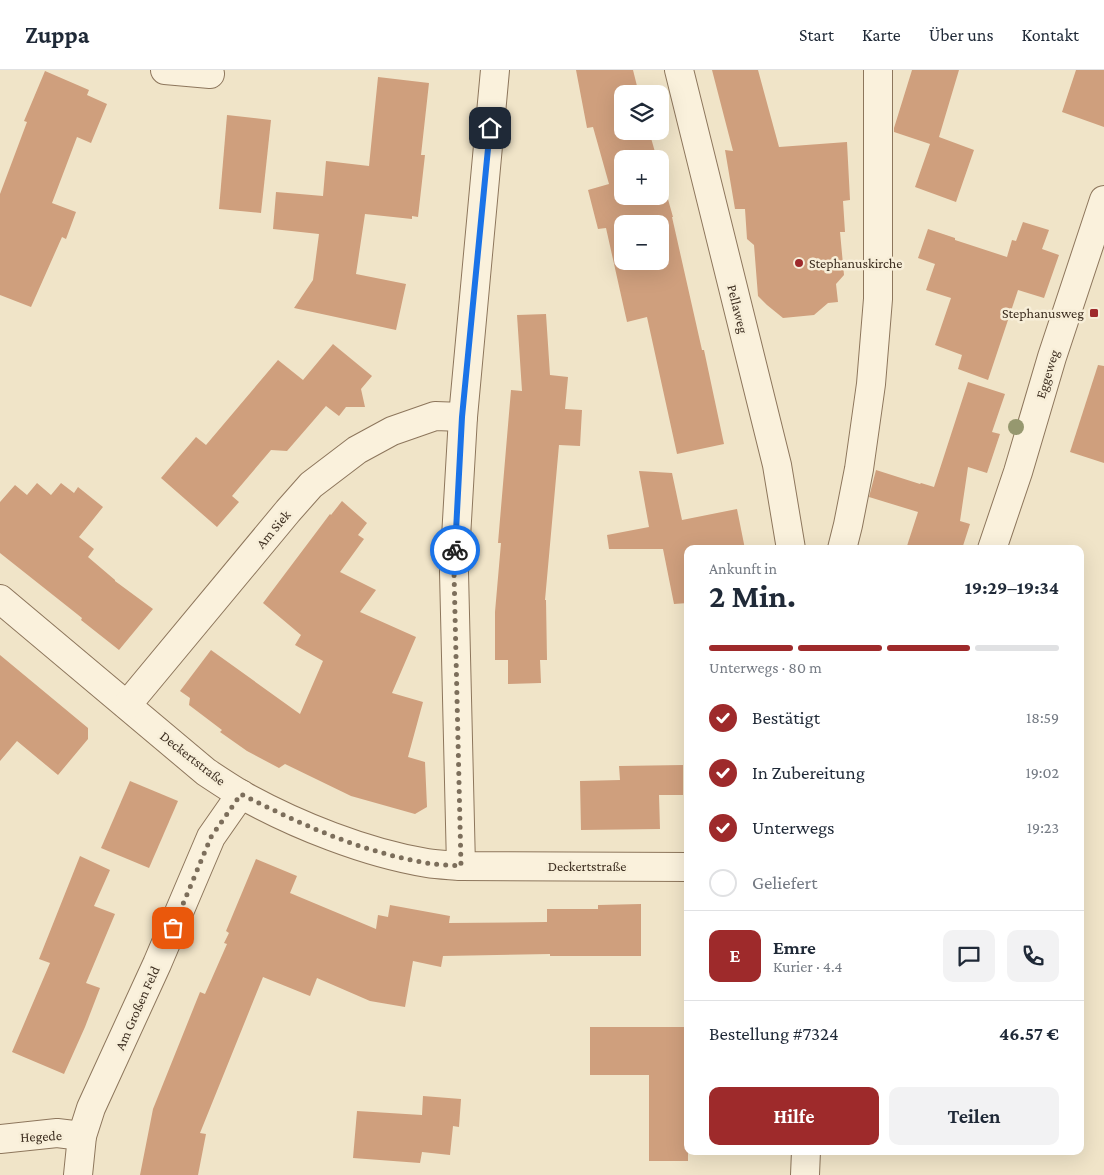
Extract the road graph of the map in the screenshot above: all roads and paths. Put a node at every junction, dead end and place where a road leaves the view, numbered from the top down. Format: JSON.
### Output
{"nodes":[{"id":1,"x":165,"y":70,"type":"edge"},
{"id":2,"x":495,"y":70,"type":"edge"},
{"id":3,"x":679,"y":70,"type":"edge"},
{"id":4,"x":878,"y":70,"type":"edge"},
{"id":5,"x":210,"y":74,"type":"dead end"},
{"id":6,"x":1104,"y":200,"type":"edge"},
{"id":7,"x":1098,"y":240,"type":"edge"},
{"id":8,"x":462,"y":417,"type":"junction"},
{"id":9,"x":790,"y":545,"type":"edge"},
{"id":10,"x":843,"y":545,"type":"edge"},
{"id":11,"x":993,"y":545,"type":"edge"},
{"id":12,"x":0,"y":599,"type":"edge"},
{"id":13,"x":127,"y":705,"type":"junction"},
{"id":14,"x":241,"y":794,"type":"junction"},
{"id":15,"x":461,"y":866,"type":"junction"},
{"id":16,"x":684,"y":867,"type":"edge"},
{"id":17,"x":82,"y":1136,"type":"junction"},
{"id":18,"x":0,"y":1139,"type":"edge"},
{"id":19,"x":806,"y":1155,"type":"edge"},
{"id":20,"x":78,"y":1175,"type":"edge"},
{"id":21,"x":805,"y":1175,"type":"edge"}],
"edges":[{"from":1,"to":5,"type":"street"},
{"from":2,"to":8,"type":"street"},
{"from":3,"to":9,"type":"street","name":"Pellaweg"},
{"from":4,"to":10,"type":"street"},
{"from":6,"to":7,"type":"street","name":"Eggeweg"},
{"from":7,"to":11,"type":"street","name":"Eggeweg"},
{"from":8,"to":13,"type":"street","name":"Am Siek"},
{"from":8,"to":15,"type":"street"},
{"from":12,"to":13,"type":"street","name":"Deckertstraße"},
{"from":13,"to":14,"type":"street","name":"Deckertstraße"},
{"from":14,"to":15,"type":"street","name":"Deckertstraße"},
{"from":14,"to":17,"type":"street","name":"Am Großen Feld"},
{"from":15,"to":16,"type":"street","name":"Deckertstraße"},
{"from":17,"to":18,"type":"street","name":"Hegede"},
{"from":17,"to":20,"type":"street","name":"Am Großen Feld"},
{"from":19,"to":21,"type":"street"}]}
